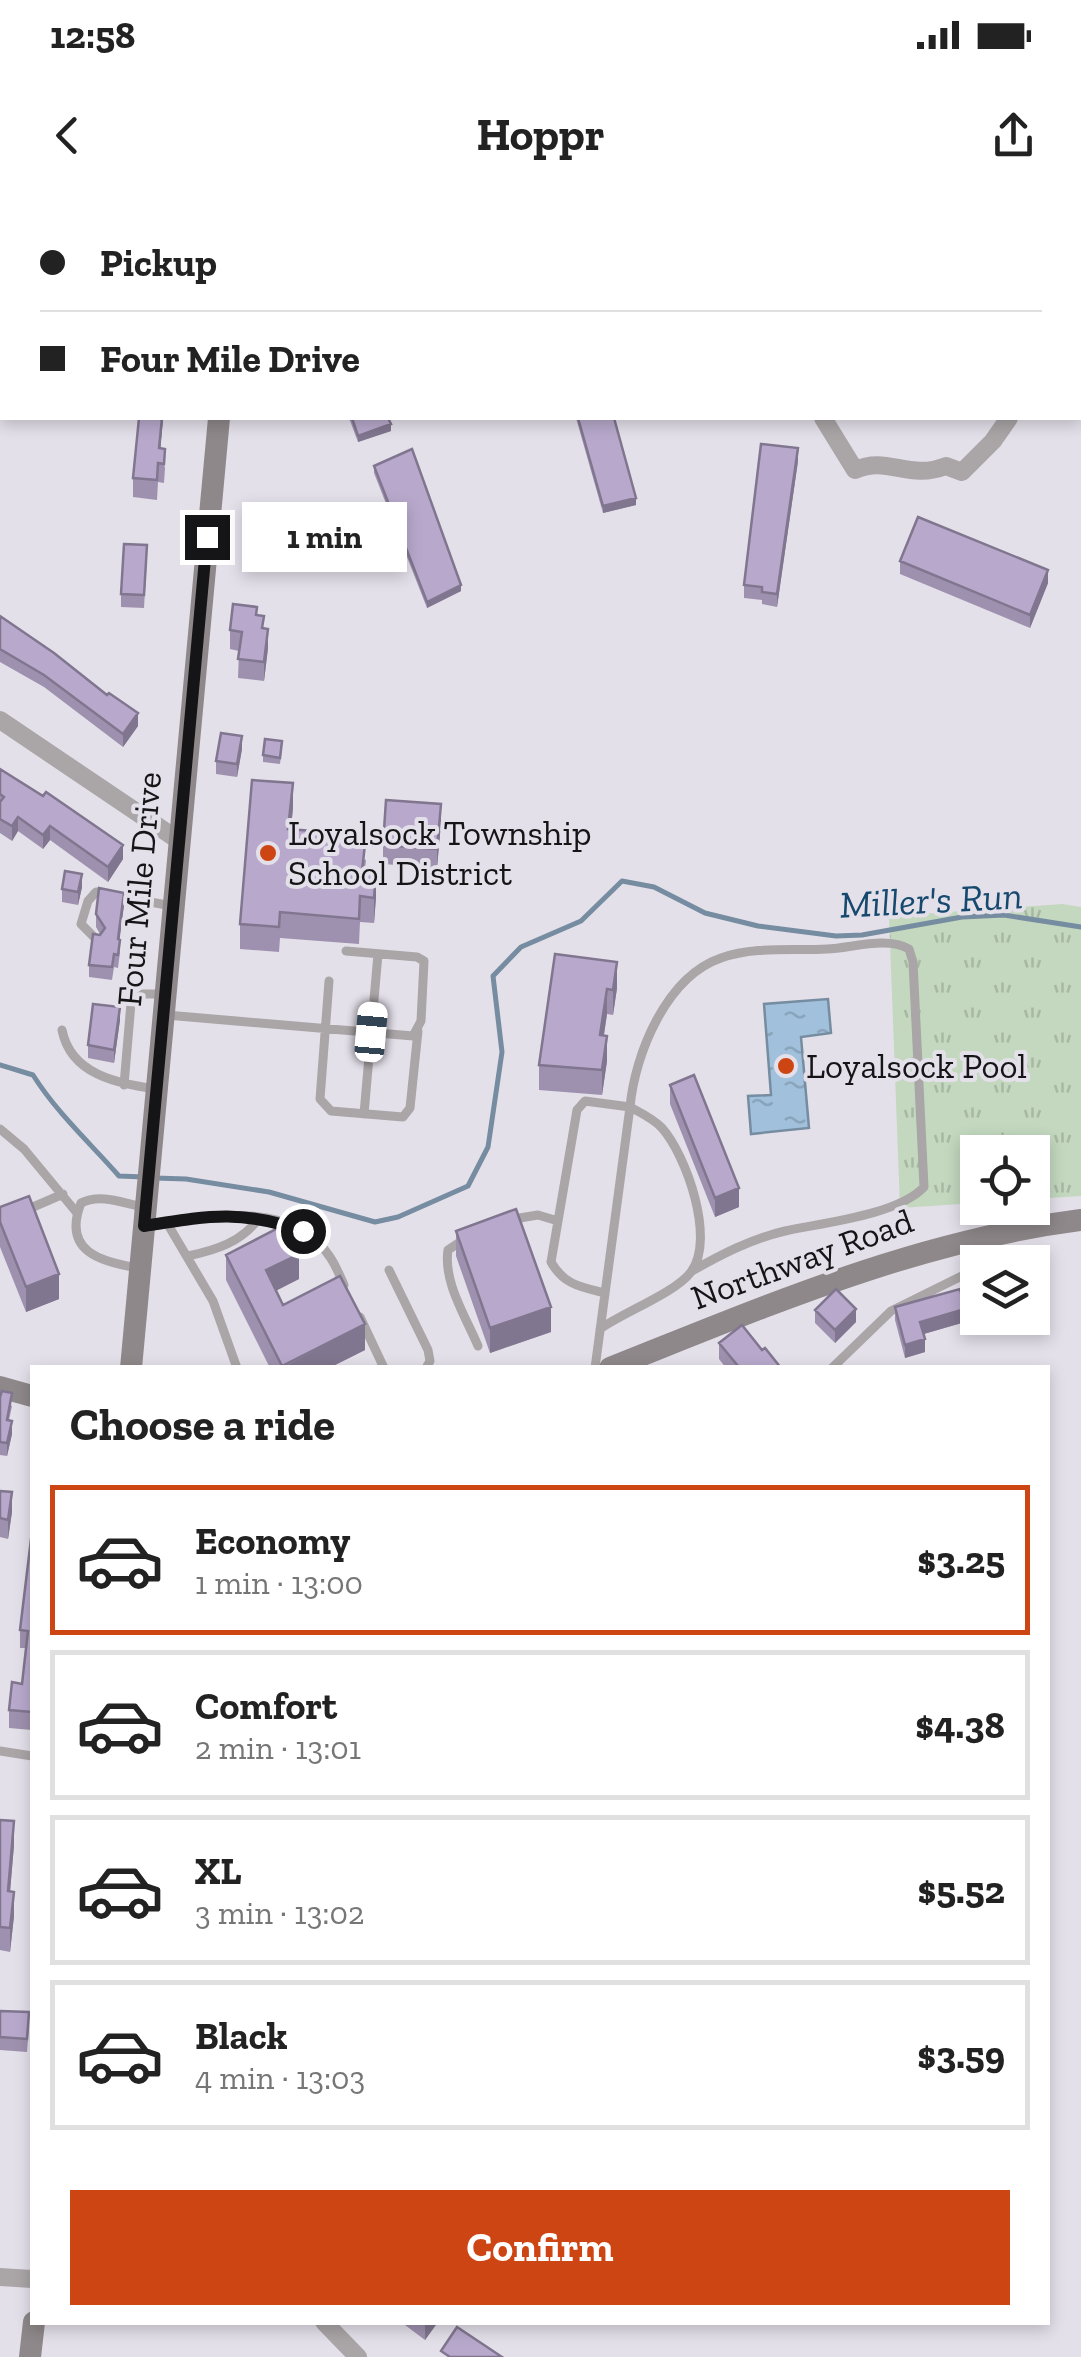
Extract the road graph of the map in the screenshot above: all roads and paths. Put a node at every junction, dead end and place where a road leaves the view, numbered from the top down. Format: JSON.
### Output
{"nodes":[{"id":1,"x":218,"y":420,"type":"edge"},
{"id":2,"x":824,"y":420,"type":"edge"},
{"id":3,"x":1009,"y":420,"type":"edge"},
{"id":4,"x":0,"y":720,"type":"edge"},
{"id":5,"x":178,"y":840,"type":"junction"},
{"id":6,"x":172,"y":906,"type":"junction"},
{"id":7,"x":97,"y":940,"type":"edge"},
{"id":8,"x":346,"y":951,"type":"dead end"},
{"id":9,"x":378,"y":954,"type":"junction"},
{"id":10,"x":329,"y":981,"type":"dead end"},
{"id":11,"x":164,"y":1004,"type":"junction"},
{"id":12,"x":325,"y":1028,"type":"junction"},
{"id":13,"x":62,"y":1030,"type":"dead end"},
{"id":14,"x":418,"y":1030,"type":"junction"},
{"id":15,"x":371,"y":1032,"type":"junction"},
{"id":16,"x":124,"y":1084,"type":"junction"},
{"id":17,"x":156,"y":1089,"type":"junction"},
{"id":18,"x":630,"y":1107,"type":"junction"},
{"id":19,"x":364,"y":1114,"type":"junction"},
{"id":20,"x":0,"y":1129,"type":"edge"},
{"id":21,"x":63,"y":1194,"type":"junction"},
{"id":22,"x":76,"y":1213,"type":"junction"},
{"id":23,"x":151,"y":1213,"type":"junction"},
{"id":24,"x":9,"y":1218,"type":"edge"},
{"id":25,"x":259,"y":1218,"type":"junction"},
{"id":26,"x":1081,"y":1220,"type":"edge"},
{"id":27,"x":558,"y":1221,"type":"junction"},
{"id":28,"x":489,"y":1226,"type":"edge"},
{"id":29,"x":472,"y":1234,"type":"edge"},
{"id":30,"x":994,"y":1234,"type":"junction"},
{"id":31,"x":989,"y":1245,"type":"edge"},
{"id":32,"x":188,"y":1256,"type":"junction"},
{"id":33,"x":139,"y":1268,"type":"junction"},
{"id":34,"x":389,"y":1270,"type":"dead end"},
{"id":35,"x":692,"y":1271,"type":"junction"},
{"id":36,"x":960,"y":1275,"type":"edge"},
{"id":37,"x":346,"y":1288,"type":"edge"},
{"id":38,"x":605,"y":1293,"type":"junction"},
{"id":39,"x":354,"y":1305,"type":"edge"},
{"id":40,"x":600,"y":1329,"type":"junction"},
{"id":41,"x":478,"y":1346,"type":"dead end"},
{"id":42,"x":130,"y":1365,"type":"edge"},
{"id":43,"x":236,"y":1365,"type":"edge"},
{"id":44,"x":383,"y":1365,"type":"edge"},
{"id":45,"x":428,"y":1365,"type":"edge"},
{"id":46,"x":595,"y":1365,"type":"edge"},
{"id":47,"x":618,"y":1365,"type":"edge"},
{"id":48,"x":835,"y":1365,"type":"edge"},
{"id":49,"x":0,"y":1387,"type":"edge"},
{"id":50,"x":30,"y":1395,"type":"edge"},
{"id":51,"x":0,"y":1751,"type":"edge"},
{"id":52,"x":30,"y":1756,"type":"edge"},
{"id":53,"x":0,"y":2277,"type":"edge"},
{"id":54,"x":30,"y":2279,"type":"edge"},
{"id":55,"x":34,"y":2325,"type":"edge"},
{"id":56,"x":327,"y":2325,"type":"edge"},
{"id":57,"x":30,"y":2357,"type":"edge"},
{"id":58,"x":358,"y":2357,"type":"edge"}],
"edges":[{"from":1,"to":5,"type":"street","name":"Four Mile Drive"},
{"from":2,"to":3,"type":"street"},
{"from":4,"to":5,"type":"street"},
{"from":5,"to":6,"type":"street","name":"Four Mile Drive"},
{"from":6,"to":7,"type":"lane"},
{"from":6,"to":11,"type":"street","name":"Four Mile Drive"},
{"from":8,"to":9,"type":"lane"},
{"from":9,"to":14,"type":"lane"},
{"from":9,"to":15,"type":"lane"},
{"from":10,"to":12,"type":"lane"},
{"from":11,"to":12,"type":"lane"},
{"from":11,"to":16,"type":"lane"},
{"from":11,"to":17,"type":"street","name":"Four Mile Drive"},
{"from":12,"to":15,"type":"lane"},
{"from":12,"to":19,"type":"lane"},
{"from":13,"to":16,"type":"lane"},
{"from":14,"to":15,"type":"lane"},
{"from":14,"to":19,"type":"lane"},
{"from":15,"to":19,"type":"lane"},
{"from":16,"to":17,"type":"lane"},
{"from":17,"to":23,"type":"street","name":"Four Mile Drive"},
{"from":18,"to":27,"type":"lane"},
{"from":18,"to":35,"type":"lane"},
{"from":18,"to":35,"type":"lane"},
{"from":18,"to":38,"type":"lane"},
{"from":20,"to":21,"type":"lane"},
{"from":21,"to":22,"type":"lane"},
{"from":21,"to":24,"type":"lane"},
{"from":22,"to":23,"type":"lane"},
{"from":22,"to":33,"type":"lane"},
{"from":23,"to":25,"type":"lane"},
{"from":23,"to":32,"type":"lane"},
{"from":23,"to":33,"type":"street","name":"Four Mile Drive"},
{"from":25,"to":32,"type":"lane"},
{"from":25,"to":37,"type":"lane"},
{"from":26,"to":30,"type":"street","name":"Northway Road"},
{"from":27,"to":28,"type":"lane"},
{"from":27,"to":38,"type":"lane"},
{"from":29,"to":41,"type":"lane"},
{"from":30,"to":31,"type":"lane"},
{"from":30,"to":47,"type":"street","name":"Northway Road"},
{"from":32,"to":43,"type":"lane"},
{"from":33,"to":42,"type":"street","name":"Four Mile Drive"},
{"from":34,"to":45,"type":"lane"},
{"from":35,"to":40,"type":"lane"},
{"from":36,"to":48,"type":"lane"},
{"from":38,"to":40,"type":"lane"},
{"from":39,"to":44,"type":"lane"},
{"from":40,"to":46,"type":"lane"},
{"from":49,"to":50,"type":"street"},
{"from":51,"to":52,"type":"lane"},
{"from":53,"to":54,"type":"street"},
{"from":55,"to":57,"type":"street"},
{"from":56,"to":58,"type":"street"}]}
